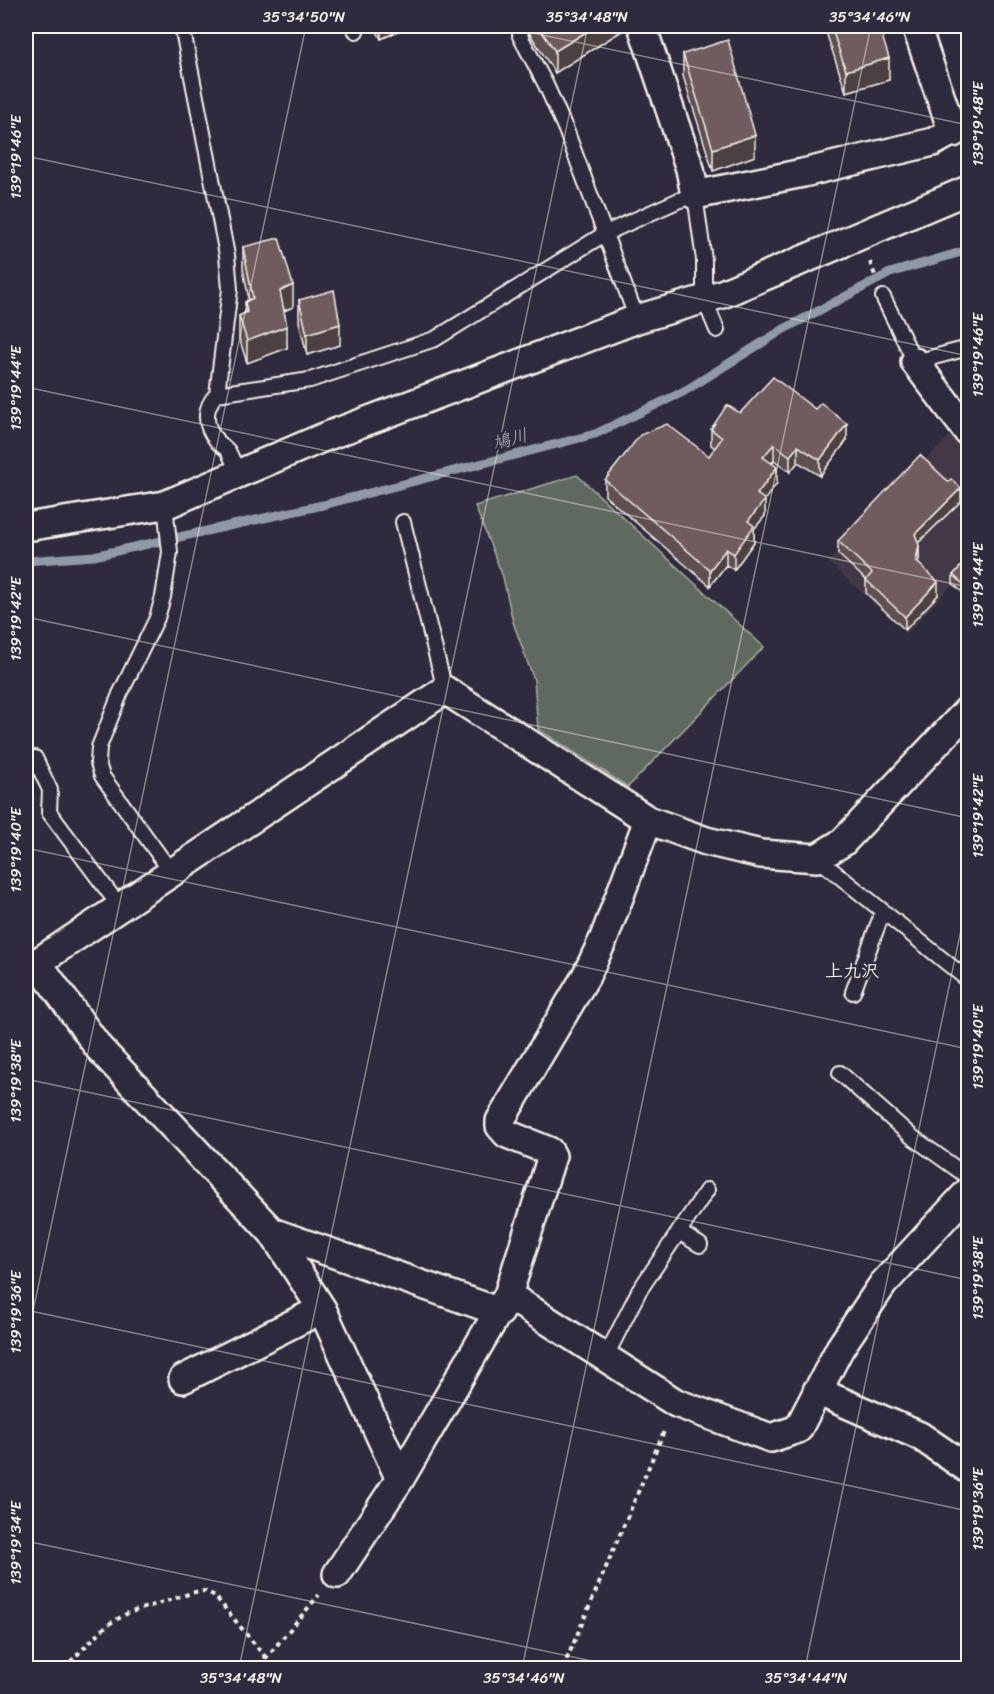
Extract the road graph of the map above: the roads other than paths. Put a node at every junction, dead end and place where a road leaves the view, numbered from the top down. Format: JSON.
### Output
{"nodes":[{"id":1,"x":182,"y":26,"type":"edge"},
{"id":2,"x":522,"y":26,"type":"edge"},
{"id":3,"x":642,"y":26,"type":"edge"},
{"id":4,"x":916,"y":26,"type":"edge"},
{"id":5,"x":961,"y":128,"type":"edge"},
{"id":6,"x":969,"y":190,"type":"edge"},
{"id":7,"x":695,"y":195,"type":"junction"},
{"id":8,"x":606,"y":233,"type":"junction"},
{"id":9,"x":883,"y":297,"type":"dead end"},
{"id":10,"x":704,"y":299,"type":"junction"},
{"id":11,"x":637,"y":319,"type":"junction"},
{"id":12,"x":717,"y":330,"type":"dead end"},
{"id":13,"x":969,"y":348,"type":"edge"},
{"id":14,"x":915,"y":362,"type":"junction"},
{"id":15,"x":217,"y":394,"type":"junction"},
{"id":16,"x":969,"y":432,"type":"edge"},
{"id":17,"x":238,"y":474,"type":"junction"},
{"id":18,"x":167,"y":516,"type":"junction"},
{"id":19,"x":403,"y":522,"type":"dead end"},
{"id":20,"x":26,"y":527,"type":"edge"},
{"id":21,"x":445,"y":690,"type":"junction"},
{"id":22,"x":969,"y":710,"type":"edge"},
{"id":23,"x":35,"y":758,"type":"dead end"},
{"id":24,"x":648,"y":820,"type":"junction"},
{"id":25,"x":816,"y":858,"type":"junction"},
{"id":26,"x":172,"y":873,"type":"junction"},
{"id":27,"x":120,"y":908,"type":"junction"},
{"id":28,"x":883,"y":911,"type":"junction"},
{"id":29,"x":31,"y":966,"type":"edge"},
{"id":30,"x":969,"y":980,"type":"edge"},
{"id":31,"x":853,"y":992,"type":"dead end"},
{"id":32,"x":840,"y":1074,"type":"dead end"},
{"id":33,"x":969,"y":1177,"type":"edge"},
{"id":34,"x":707,"y":1190,"type":"dead end"},
{"id":35,"x":964,"y":1204,"type":"edge"},
{"id":36,"x":272,"y":1232,"type":"junction"},
{"id":37,"x":679,"y":1232,"type":"junction"},
{"id":38,"x":700,"y":1245,"type":"dead end"},
{"id":39,"x":504,"y":1304,"type":"junction"},
{"id":40,"x":322,"y":1310,"type":"junction"},
{"id":41,"x":604,"y":1358,"type":"junction"},
{"id":42,"x":183,"y":1379,"type":"dead end"},
{"id":43,"x":817,"y":1391,"type":"junction"},
{"id":44,"x":969,"y":1469,"type":"edge"},
{"id":45,"x":400,"y":1479,"type":"junction"},
{"id":46,"x":337,"y":1574,"type":"road end"}],
"edges":[{"from":1,"to":15,"type":"lane"},
{"from":2,"to":8,"type":"lane"},
{"from":3,"to":7,"type":"street"},
{"from":4,"to":5,"type":"street"},
{"from":5,"to":7,"type":"street"},
{"from":6,"to":10,"type":"street"},
{"from":7,"to":8,"type":"lane"},
{"from":7,"to":10,"type":"lane"},
{"from":8,"to":11,"type":"lane"},
{"from":8,"to":15,"type":"lane"},
{"from":9,"to":14,"type":"lane"},
{"from":10,"to":11,"type":"street"},
{"from":10,"to":12,"type":"lane"},
{"from":11,"to":17,"type":"street"},
{"from":13,"to":14,"type":"lane"},
{"from":14,"to":16,"type":"street"},
{"from":15,"to":17,"type":"lane"},
{"from":17,"to":18,"type":"street"},
{"from":18,"to":20,"type":"street"},
{"from":18,"to":26,"type":"lane"},
{"from":19,"to":21,"type":"lane"},
{"from":21,"to":24,"type":"street"},
{"from":21,"to":26,"type":"street"},
{"from":22,"to":25,"type":"street"},
{"from":23,"to":27,"type":"lane"},
{"from":24,"to":25,"type":"street"},
{"from":24,"to":39,"type":"street"},
{"from":25,"to":28,"type":"lane"},
{"from":26,"to":27,"type":"street"},
{"from":27,"to":29,"type":"street"},
{"from":28,"to":30,"type":"lane"},
{"from":28,"to":31,"type":"lane"},
{"from":29,"to":36,"type":"street"},
{"from":32,"to":33,"type":"lane"},
{"from":34,"to":37,"type":"lane"},
{"from":35,"to":43,"type":"street"},
{"from":36,"to":39,"type":"street"},
{"from":36,"to":40,"type":"street"},
{"from":37,"to":38,"type":"lane"},
{"from":37,"to":41,"type":"lane"},
{"from":39,"to":41,"type":"street"},
{"from":39,"to":45,"type":"street"},
{"from":40,"to":42,"type":"street"},
{"from":40,"to":45,"type":"street"},
{"from":41,"to":43,"type":"street"},
{"from":43,"to":44,"type":"street"},
{"from":45,"to":46,"type":"street"}]}
